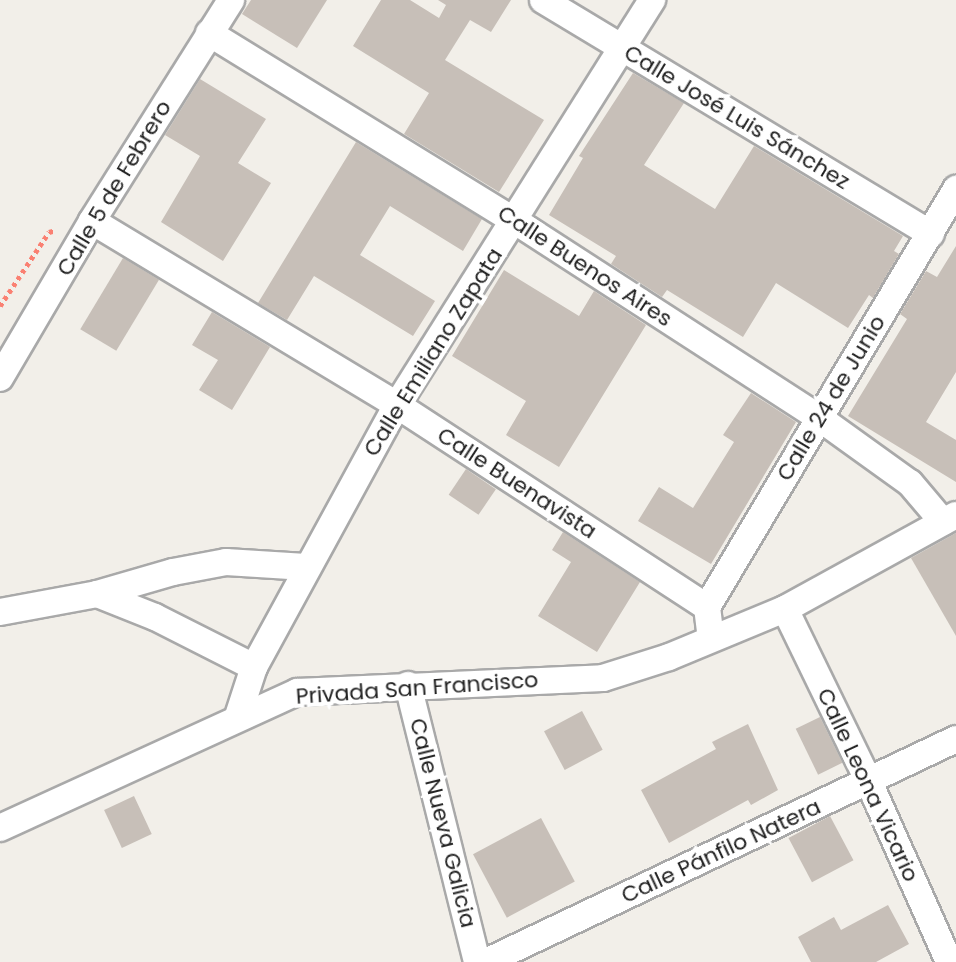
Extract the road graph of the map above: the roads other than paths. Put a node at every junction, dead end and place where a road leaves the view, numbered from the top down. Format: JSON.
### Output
{"nodes":[{"id":1,"x":231,"y":0,"type":"edge"},
{"id":2,"x":543,"y":0,"type":"edge"},
{"id":3,"x":652,"y":0,"type":"edge"},
{"id":4,"x":209,"y":33,"type":"junction"},
{"id":5,"x":623,"y":48,"type":"junction"},
{"id":6,"x":956,"y":189,"type":"edge"},
{"id":7,"x":92,"y":221,"type":"junction"},
{"id":8,"x":515,"y":221,"type":"junction"},
{"id":9,"x":931,"y":234,"type":"junction"},
{"id":10,"x":0,"y":378,"type":"edge"},
{"id":11,"x":397,"y":405,"type":"junction"},
{"id":12,"x":818,"y":417,"type":"junction"},
{"id":13,"x":949,"y":518,"type":"edge"},
{"id":14,"x":306,"y":567,"type":"junction"},
{"id":15,"x":97,"y":594,"type":"junction"},
{"id":16,"x":707,"y":607,"type":"junction"},
{"id":17,"x":785,"y":609,"type":"junction"},
{"id":18,"x":0,"y":612,"type":"edge"},
{"id":19,"x":711,"y":638,"type":"junction"},
{"id":20,"x":254,"y":667,"type":"junction"},
{"id":21,"x":408,"y":685,"type":"junction"},
{"id":22,"x":238,"y":716,"type":"junction"},
{"id":23,"x":956,"y":739,"type":"edge"},
{"id":24,"x":869,"y":782,"type":"junction"},
{"id":25,"x":0,"y":828,"type":"edge"},
{"id":26,"x":477,"y":962,"type":"edge"},
{"id":27,"x":486,"y":962,"type":"edge"},
{"id":28,"x":949,"y":962,"type":"edge"}],
"edges":[{"from":1,"to":4,"type":"street","name":"Calle 5 de Febrero"},
{"from":2,"to":5,"type":"street","name":"Calle José Luis Sánchez"},
{"from":3,"to":5,"type":"street","name":"Calle Emiliano Zapata"},
{"from":4,"to":7,"type":"street","name":"Calle 5 de Febrero"},
{"from":4,"to":8,"type":"street","name":"Calle Buenos Aires"},
{"from":5,"to":8,"type":"street","name":"Calle Emiliano Zapata"},
{"from":5,"to":9,"type":"street","name":"Calle José Luis Sánchez"},
{"from":6,"to":9,"type":"street","name":"Calle 24 de Junio"},
{"from":7,"to":10,"type":"street","name":"Calle 5 de Febrero"},
{"from":7,"to":11,"type":"street","name":"Calle Buenavista"},
{"from":8,"to":11,"type":"street","name":"Calle Emiliano Zapata"},
{"from":8,"to":12,"type":"street","name":"Calle Buenos Aires"},
{"from":9,"to":12,"type":"street","name":"Calle 24 de Junio"},
{"from":11,"to":14,"type":"street","name":"Calle Emiliano Zapata"},
{"from":11,"to":16,"type":"street","name":"Calle Buenavista"},
{"from":12,"to":13,"type":"street","name":"Calle Buenos Aires"},
{"from":12,"to":16,"type":"street","name":"Calle 24 de Junio"},
{"from":13,"to":17,"type":"street","name":"Privada San Francisco"},
{"from":14,"to":15,"type":"street"},
{"from":14,"to":20,"type":"street","name":"Calle Emiliano Zapata"},
{"from":15,"to":18,"type":"street"},
{"from":15,"to":20,"type":"street"},
{"from":16,"to":19,"type":"street"},
{"from":17,"to":19,"type":"street","name":"Privada San Francisco"},
{"from":17,"to":24,"type":"street","name":"Calle Leona Vicario"},
{"from":19,"to":21,"type":"street","name":"Privada San Francisco"},
{"from":20,"to":22,"type":"street","name":"Calle Emiliano Zapata"},
{"from":21,"to":22,"type":"street","name":"Privada San Francisco"},
{"from":21,"to":26,"type":"street","name":"Calle Nueva Galicia"},
{"from":22,"to":25,"type":"street","name":"Privada San Francisco"},
{"from":23,"to":24,"type":"street","name":"Calle Pánfilo Natera"},
{"from":24,"to":27,"type":"street","name":"Calle Pánfilo Natera"},
{"from":24,"to":28,"type":"street","name":"Calle Leona Vicario"}]}
